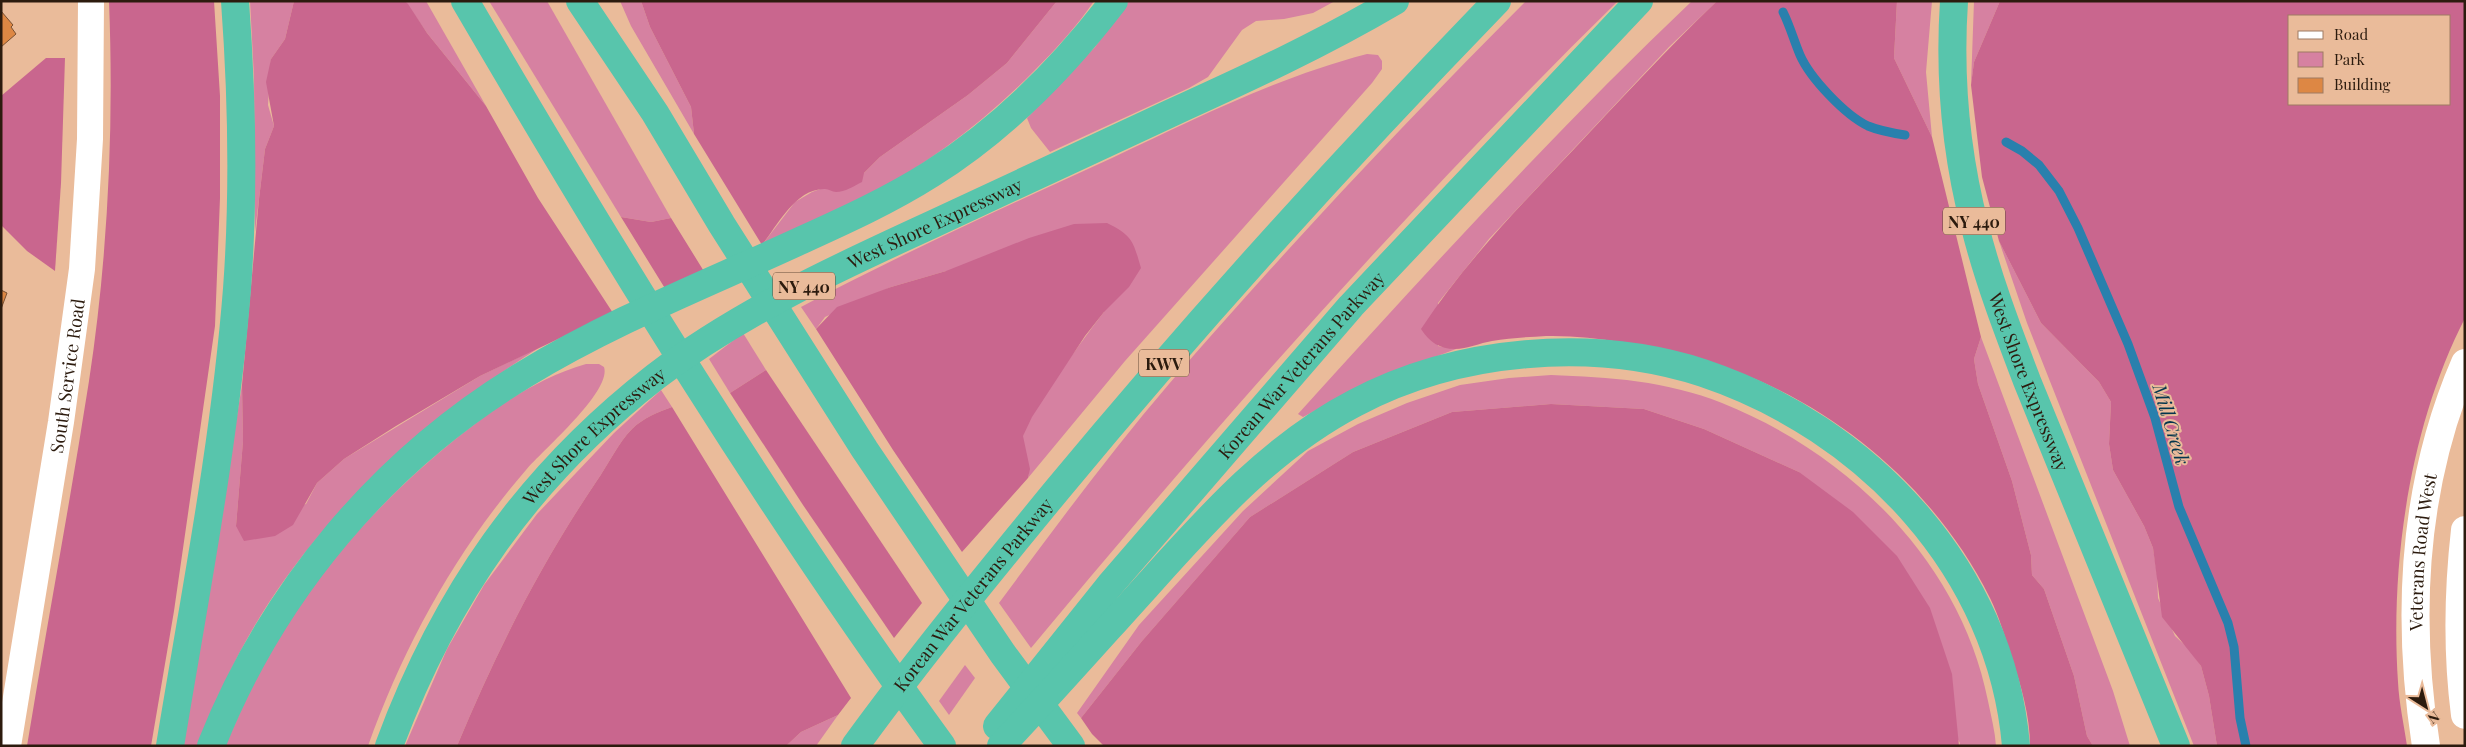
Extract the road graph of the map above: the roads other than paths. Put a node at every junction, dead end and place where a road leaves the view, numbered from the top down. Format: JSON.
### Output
{"nodes":[{"id":1,"x":90,"y":1,"type":"edge"},
{"id":2,"x":235,"y":1,"type":"edge"},
{"id":3,"x":465,"y":1,"type":"edge"},
{"id":4,"x":580,"y":1,"type":"edge"},
{"id":5,"x":600,"y":1,"type":"edge"},
{"id":6,"x":1114,"y":1,"type":"edge"},
{"id":7,"x":1395,"y":1,"type":"edge"},
{"id":8,"x":1497,"y":1,"type":"edge"},
{"id":9,"x":1639,"y":1,"type":"edge"},
{"id":10,"x":1954,"y":1,"type":"edge"},
{"id":11,"x":655,"y":113,"type":"junction"},
{"id":12,"x":2465,"y":363,"type":"edge"},
{"id":13,"x":2465,"y":530,"type":"edge"},
{"id":14,"x":12,"y":654,"type":"edge"},
{"id":15,"x":2465,"y":715,"type":"edge"},
{"id":16,"x":8,"y":746,"type":"edge"},
{"id":17,"x":170,"y":746,"type":"edge"},
{"id":18,"x":211,"y":746,"type":"edge"},
{"id":19,"x":389,"y":746,"type":"edge"},
{"id":20,"x":855,"y":746,"type":"edge"},
{"id":21,"x":942,"y":746,"type":"edge"},
{"id":22,"x":982,"y":746,"type":"edge"},
{"id":23,"x":1001,"y":746,"type":"edge"},
{"id":24,"x":1071,"y":746,"type":"edge"},
{"id":25,"x":2016,"y":746,"type":"edge"},
{"id":26,"x":2176,"y":746,"type":"edge"},
{"id":27,"x":2426,"y":746,"type":"edge"}],
"edges":[{"from":1,"to":14,"type":"street","name":"South Service Road"},
{"from":2,"to":17,"type":"highway"},
{"from":3,"to":21,"type":"highway"},
{"from":4,"to":11,"type":"highway"},
{"from":5,"to":11,"type":"highway"},
{"from":6,"to":18,"type":"highway"},
{"from":7,"to":19,"type":"highway","name":"West Shore Expressway","number":"NY 440"},
{"from":8,"to":20,"type":"highway","name":"Korean War Veterans Parkway","number":"KWV"},
{"from":9,"to":22,"type":"highway","name":"Korean War Veterans Parkway"},
{"from":10,"to":26,"type":"highway","name":"West Shore Expressway","number":"NY 440"},
{"from":11,"to":24,"type":"highway"},
{"from":12,"to":27,"type":"street","name":"Veterans Road West"},
{"from":13,"to":15,"type":"street"},
{"from":14,"to":16,"type":"street","name":"South Service Road"},
{"from":23,"to":25,"type":"highway"}]}
